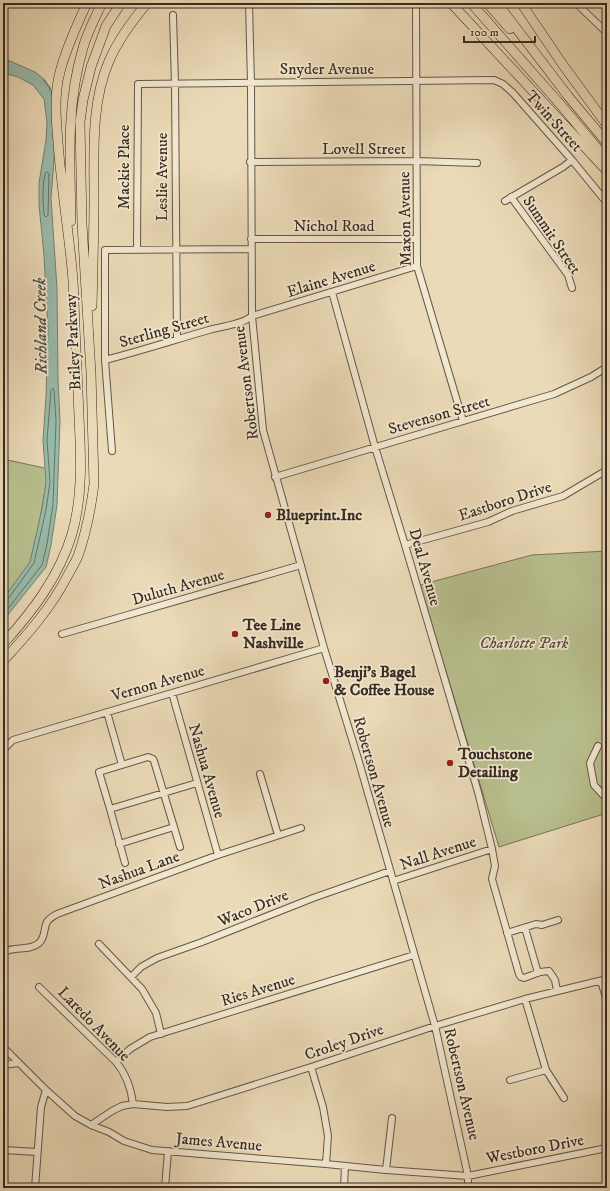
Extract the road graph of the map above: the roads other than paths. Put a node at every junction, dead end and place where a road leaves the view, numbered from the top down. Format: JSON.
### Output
{"nodes":[{"id":1,"x":87,"y":3,"type":"edge"},
{"id":2,"x":102,"y":3,"type":"edge"},
{"id":3,"x":105,"y":3,"type":"edge"},
{"id":4,"x":121,"y":3,"type":"edge"},
{"id":5,"x":147,"y":3,"type":"edge"},
{"id":6,"x":151,"y":3,"type":"edge"},
{"id":7,"x":249,"y":3,"type":"edge"},
{"id":8,"x":416,"y":3,"type":"edge"},
{"id":9,"x":451,"y":3,"type":"edge"},
{"id":10,"x":470,"y":3,"type":"edge"},
{"id":11,"x":487,"y":3,"type":"edge"},
{"id":12,"x":497,"y":3,"type":"edge"},
{"id":13,"x":521,"y":3,"type":"edge"},
{"id":14,"x":576,"y":3,"type":"edge"},
{"id":15,"x":173,"y":15,"type":"dead end"},
{"id":16,"x":136,"y":16,"type":"junction"},
{"id":17,"x":91,"y":26,"type":"junction"},
{"id":18,"x":607,"y":33,"type":"edge"},
{"id":19,"x":417,"y":82,"type":"junction"},
{"id":20,"x":251,"y":83,"type":"junction"},
{"id":21,"x":138,"y":84,"type":"joint"},
{"id":22,"x":175,"y":84,"type":"junction"},
{"id":23,"x":513,"y":94,"type":"joint"},
{"id":24,"x":568,"y":96,"type":"junction"},
{"id":25,"x":607,"y":125,"type":"edge"},
{"id":26,"x":607,"y":144,"type":"edge"},
{"id":27,"x":572,"y":160,"type":"junction"},
{"id":28,"x":607,"y":160,"type":"edge"},
{"id":29,"x":417,"y":161,"type":"junction"},
{"id":30,"x":250,"y":162,"type":"junction"},
{"id":31,"x":477,"y":163,"type":"dead end"},
{"id":32,"x":607,"y":172,"type":"edge"},
{"id":33,"x":607,"y":203,"type":"edge"},
{"id":34,"x":251,"y":239,"type":"junction"},
{"id":35,"x":417,"y":239,"type":"junction"},
{"id":36,"x":251,"y":249,"type":"junction"},
{"id":37,"x":137,"y":250,"type":"junction"},
{"id":38,"x":175,"y":250,"type":"junction"},
{"id":39,"x":417,"y":266,"type":"junction"},
{"id":40,"x":72,"y":270,"type":"junction"},
{"id":41,"x":572,"y":288,"type":"dead end"},
{"id":42,"x":332,"y":292,"type":"junction"},
{"id":43,"x":252,"y":316,"type":"junction"},
{"id":44,"x":177,"y":339,"type":"junction"},
{"id":45,"x":105,"y":360,"type":"junction"},
{"id":46,"x":607,"y":367,"type":"edge"},
{"id":47,"x":91,"y":373,"type":"junction"},
{"id":48,"x":463,"y":421,"type":"junction"},
{"id":49,"x":375,"y":447,"type":"junction"},
{"id":50,"x":112,"y":451,"type":"dead end"},
{"id":51,"x":607,"y":470,"type":"edge"},
{"id":52,"x":275,"y":477,"type":"junction"},
{"id":53,"x":406,"y":545,"type":"junction"},
{"id":54,"x":301,"y":565,"type":"junction"},
{"id":55,"x":62,"y":634,"type":"dead end"},
{"id":56,"x":3,"y":644,"type":"edge"},
{"id":57,"x":324,"y":648,"type":"junction"},
{"id":58,"x":3,"y":661,"type":"edge"},
{"id":59,"x":172,"y":693,"type":"junction"},
{"id":60,"x":107,"y":712,"type":"junction"},
{"id":61,"x":598,"y":746,"type":"dead end"},
{"id":62,"x":3,"y":750,"type":"edge"},
{"id":63,"x":122,"y":765,"type":"junction"},
{"id":64,"x":260,"y":774,"type":"dead end"},
{"id":65,"x":197,"y":783,"type":"junction"},
{"id":66,"x":163,"y":793,"type":"junction"},
{"id":67,"x":607,"y":797,"type":"edge"},
{"id":68,"x":110,"y":809,"type":"junction"},
{"id":69,"x":174,"y":827,"type":"junction"},
{"id":70,"x":301,"y":828,"type":"dead end"},
{"id":71,"x":278,"y":835,"type":"junction"},
{"id":72,"x":119,"y":844,"type":"junction"},
{"id":73,"x":180,"y":847,"type":"dead end"},
{"id":74,"x":492,"y":849,"type":"junction"},
{"id":75,"x":218,"y":856,"type":"junction"},
{"id":76,"x":125,"y":864,"type":"dead end"},
{"id":77,"x":390,"y":871,"type":"junction"},
{"id":78,"x":393,"y":881,"type":"junction"},
{"id":79,"x":558,"y":920,"type":"dead end"},
{"id":80,"x":525,"y":928,"type":"junction"},
{"id":81,"x":507,"y":933,"type":"junction"},
{"id":82,"x":99,"y":944,"type":"dead end"},
{"id":83,"x":3,"y":953,"type":"edge"},
{"id":84,"x":414,"y":955,"type":"junction"},
{"id":85,"x":538,"y":973,"type":"junction"},
{"id":86,"x":131,"y":976,"type":"junction"},
{"id":87,"x":604,"y":980,"type":"edge"},
{"id":88,"x":39,"y":987,"type":"dead end"},
{"id":89,"x":557,"y":992,"type":"junction"},
{"id":90,"x":525,"y":999,"type":"junction"},
{"id":91,"x":607,"y":1001,"type":"edge"},
{"id":92,"x":435,"y":1026,"type":"junction"},
{"id":93,"x":161,"y":1034,"type":"junction"},
{"id":94,"x":3,"y":1047,"type":"edge"},
{"id":95,"x":19,"y":1062,"type":"junction"},
{"id":96,"x":116,"y":1062,"type":"junction"},
{"id":97,"x":3,"y":1065,"type":"edge"},
{"id":98,"x":311,"y":1067,"type":"junction"},
{"id":99,"x":546,"y":1070,"type":"junction"},
{"id":100,"x":510,"y":1080,"type":"dead end"},
{"id":101,"x":46,"y":1090,"type":"junction"},
{"id":102,"x":564,"y":1098,"type":"dead end"},
{"id":103,"x":133,"y":1104,"type":"junction"},
{"id":104,"x":392,"y":1118,"type":"dead end"},
{"id":105,"x":4,"y":1121,"type":"dead end"},
{"id":106,"x":91,"y":1125,"type":"junction"},
{"id":107,"x":3,"y":1135,"type":"edge"},
{"id":108,"x":607,"y":1148,"type":"edge"},
{"id":109,"x":3,"y":1150,"type":"edge"},
{"id":110,"x":168,"y":1151,"type":"junction"},
{"id":111,"x":37,"y":1152,"type":"junction"},
{"id":112,"x":326,"y":1164,"type":"junction"},
{"id":113,"x":345,"y":1166,"type":"junction"},
{"id":114,"x":386,"y":1170,"type":"junction"},
{"id":115,"x":468,"y":1176,"type":"junction"},
{"id":116,"x":35,"y":1188,"type":"edge"},
{"id":117,"x":165,"y":1188,"type":"edge"},
{"id":118,"x":344,"y":1188,"type":"edge"},
{"id":119,"x":468,"y":1188,"type":"edge"}],
"edges":[{"from":1,"to":40,"type":"highway","name":"Briley Parkway"},
{"from":2,"to":17,"type":"highway"},
{"from":3,"to":17,"type":"highway"},
{"from":4,"to":47,"type":"highway","name":"Briley Parkway"},
{"from":5,"to":16,"type":"highway"},
{"from":6,"to":16,"type":"highway"},
{"from":7,"to":20,"type":"street","name":"Robertson Avenue"},
{"from":8,"to":19,"type":"street","name":"Maxon Avenue"},
{"from":9,"to":32,"type":"highway"},
{"from":10,"to":28,"type":"highway"},
{"from":11,"to":24,"type":"highway"},
{"from":12,"to":24,"type":"highway"},
{"from":13,"to":25,"type":"highway"},
{"from":14,"to":18,"type":"street"},
{"from":15,"to":22,"type":"street","name":"Leslie Avenue"},
{"from":16,"to":47,"type":"highway"},
{"from":17,"to":40,"type":"highway"},
{"from":19,"to":20,"type":"street","name":"Snyder Avenue"},
{"from":19,"to":23,"type":"street","name":"Snyder Avenue"},
{"from":19,"to":29,"type":"street","name":"Maxon Avenue"},
{"from":20,"to":22,"type":"street","name":"Snyder Avenue"},
{"from":20,"to":30,"type":"street","name":"Robertson Avenue"},
{"from":21,"to":22,"type":"street","name":"Snyder Avenue"},
{"from":21,"to":37,"type":"street","name":"Mackie Place"},
{"from":22,"to":38,"type":"street","name":"Leslie Avenue"},
{"from":23,"to":27,"type":"street","name":"Twin Street"},
{"from":24,"to":26,"type":"highway"},
{"from":27,"to":33,"type":"street","name":"Twin Street"},
{"from":27,"to":41,"type":"street","name":"Summit Street"},
{"from":29,"to":30,"type":"street","name":"Lovell Street"},
{"from":29,"to":31,"type":"street","name":"Lovell Street"},
{"from":29,"to":35,"type":"street","name":"Maxon Avenue"},
{"from":30,"to":34,"type":"street","name":"Robertson Avenue"},
{"from":34,"to":35,"type":"street","name":"Nichol Road"},
{"from":34,"to":36,"type":"street","name":"Robertson Avenue"},
{"from":35,"to":39,"type":"street","name":"Maxon Avenue"},
{"from":36,"to":38,"type":"street"},
{"from":36,"to":43,"type":"street","name":"Robertson Avenue"},
{"from":37,"to":38,"type":"street"},
{"from":37,"to":45,"type":"street"},
{"from":38,"to":44,"type":"street","name":"Leslie Avenue"},
{"from":39,"to":42,"type":"street","name":"Elaine Avenue"},
{"from":39,"to":48,"type":"street","name":"Maxon Avenue"},
{"from":40,"to":56,"type":"highway","name":"Briley Parkway"},
{"from":42,"to":43,"type":"street","name":"Elaine Avenue"},
{"from":42,"to":49,"type":"street","name":"Deal Avenue"},
{"from":43,"to":44,"type":"street","name":"Sterling Street"},
{"from":43,"to":52,"type":"street","name":"Robertson Avenue"},
{"from":44,"to":45,"type":"street","name":"Sterling Street"},
{"from":45,"to":50,"type":"street"},
{"from":46,"to":48,"type":"street","name":"Stevenson Street"},
{"from":47,"to":58,"type":"highway","name":"Briley Parkway"},
{"from":48,"to":49,"type":"street","name":"Stevenson Street"},
{"from":49,"to":52,"type":"street","name":"Stevenson Street"},
{"from":49,"to":53,"type":"street","name":"Deal Avenue"},
{"from":51,"to":53,"type":"street","name":"Eastboro Drive"},
{"from":52,"to":54,"type":"street","name":"Robertson Avenue"},
{"from":53,"to":74,"type":"street","name":"Deal Avenue"},
{"from":54,"to":55,"type":"street","name":"Duluth Avenue"},
{"from":54,"to":57,"type":"street","name":"Robertson Avenue"},
{"from":57,"to":59,"type":"street","name":"Vernon Avenue"},
{"from":57,"to":77,"type":"street","name":"Robertson Avenue"},
{"from":59,"to":60,"type":"street","name":"Vernon Avenue"},
{"from":59,"to":65,"type":"street","name":"Nashua Avenue"},
{"from":60,"to":62,"type":"street","name":"Vernon Avenue"},
{"from":60,"to":63,"type":"street"},
{"from":61,"to":67,"type":"street"},
{"from":63,"to":66,"type":"street"},
{"from":63,"to":68,"type":"street"},
{"from":64,"to":71,"type":"street"},
{"from":65,"to":66,"type":"street"},
{"from":65,"to":75,"type":"street","name":"Nashua Avenue"},
{"from":66,"to":68,"type":"street"},
{"from":66,"to":69,"type":"street"},
{"from":68,"to":72,"type":"street"},
{"from":69,"to":72,"type":"street"},
{"from":69,"to":73,"type":"street"},
{"from":70,"to":71,"type":"street","name":"Nashua Lane"},
{"from":71,"to":75,"type":"street","name":"Nashua Lane"},
{"from":72,"to":76,"type":"street"},
{"from":74,"to":78,"type":"street","name":"Nall Avenue"},
{"from":74,"to":81,"type":"street","name":"Deal Avenue"},
{"from":75,"to":83,"type":"street","name":"Nashua Lane"},
{"from":77,"to":78,"type":"street","name":"Robertson Avenue"},
{"from":77,"to":86,"type":"street","name":"Waco Drive"},
{"from":78,"to":84,"type":"street","name":"Robertson Avenue"},
{"from":79,"to":80,"type":"street"},
{"from":80,"to":81,"type":"street"},
{"from":80,"to":85,"type":"street"},
{"from":81,"to":85,"type":"street","name":"Deal Avenue"},
{"from":82,"to":86,"type":"street"},
{"from":84,"to":92,"type":"street","name":"Robertson Avenue"},
{"from":84,"to":93,"type":"street","name":"Ries Avenue"},
{"from":85,"to":89,"type":"street"},
{"from":86,"to":93,"type":"street"},
{"from":87,"to":89,"type":"street","name":"Croley Drive"},
{"from":87,"to":91,"type":"street"},
{"from":88,"to":96,"type":"street","name":"Laredo Avenue"},
{"from":89,"to":90,"type":"street","name":"Croley Drive"},
{"from":90,"to":92,"type":"street","name":"Croley Drive"},
{"from":90,"to":99,"type":"street"},
{"from":92,"to":98,"type":"street","name":"Croley Drive"},
{"from":92,"to":115,"type":"street","name":"Robertson Avenue"},
{"from":93,"to":96,"type":"street","name":"Ries Avenue"},
{"from":94,"to":95,"type":"street","name":"James Avenue"},
{"from":95,"to":97,"type":"street"},
{"from":95,"to":101,"type":"street","name":"James Avenue"},
{"from":96,"to":103,"type":"street","name":"Laredo Avenue"},
{"from":98,"to":103,"type":"street","name":"Croley Drive"},
{"from":98,"to":112,"type":"street"},
{"from":99,"to":100,"type":"street"},
{"from":99,"to":102,"type":"street"},
{"from":101,"to":106,"type":"street","name":"James Avenue"},
{"from":101,"to":111,"type":"street"},
{"from":103,"to":106,"type":"street","name":"Croley Drive"},
{"from":104,"to":114,"type":"street"},
{"from":105,"to":107,"type":"street"},
{"from":106,"to":110,"type":"street","name":"James Avenue"},
{"from":108,"to":115,"type":"street","name":"Westboro Drive"},
{"from":109,"to":111,"type":"street"},
{"from":110,"to":112,"type":"street","name":"James Avenue"},
{"from":110,"to":117,"type":"street"},
{"from":111,"to":116,"type":"street"},
{"from":112,"to":113,"type":"street","name":"James Avenue"},
{"from":113,"to":114,"type":"street","name":"James Avenue"},
{"from":113,"to":118,"type":"street"},
{"from":114,"to":115,"type":"street","name":"James Avenue"},
{"from":115,"to":119,"type":"street","name":"Robertson Avenue"}]}
